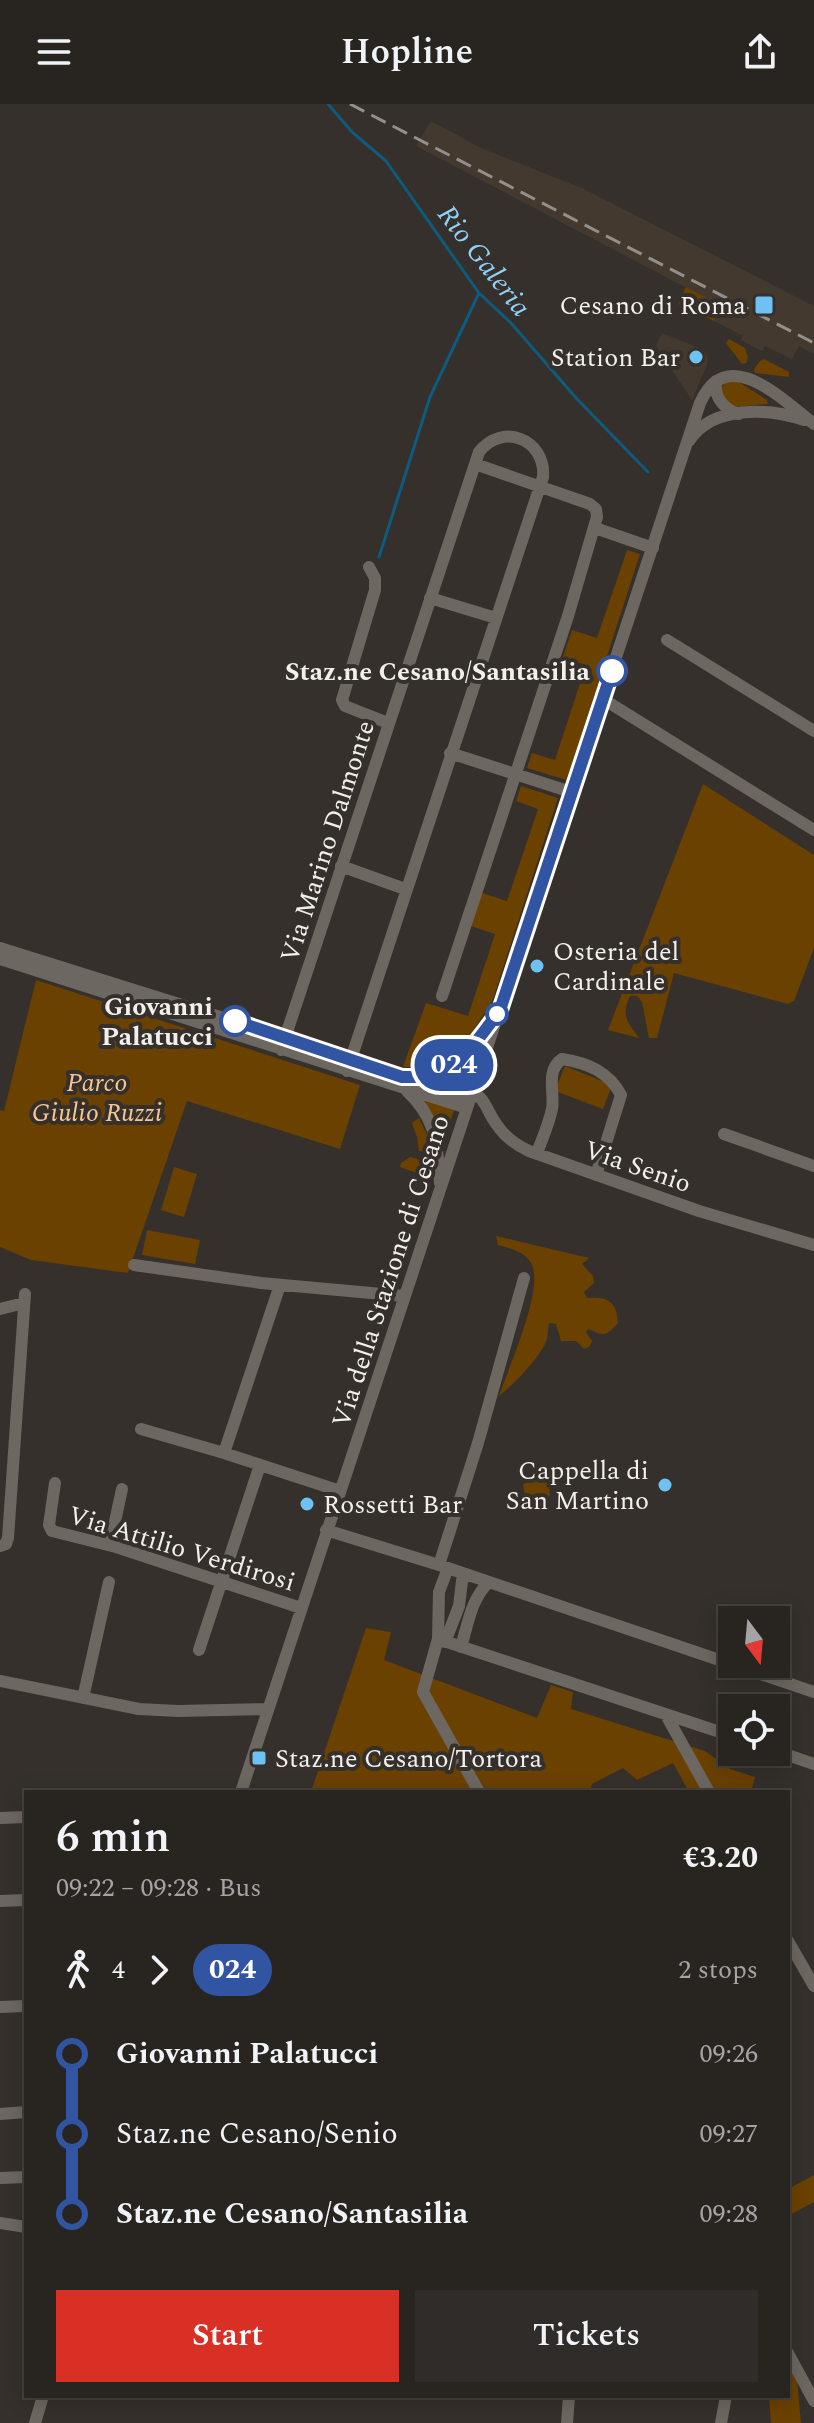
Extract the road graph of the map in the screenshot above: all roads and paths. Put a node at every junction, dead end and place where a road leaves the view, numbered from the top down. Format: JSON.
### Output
{"nodes":[{"id":1,"x":716,"y":381,"type":"junction"},
{"id":2,"x":739,"y":414,"type":"junction"},
{"id":3,"x":813,"y":423,"type":"edge"},
{"id":4,"x":686,"y":445,"type":"junction"},
{"id":5,"x":475,"y":464,"type":"junction"},
{"id":6,"x":540,"y":486,"type":"junction"},
{"id":7,"x":595,"y":528,"type":"junction"},
{"id":8,"x":653,"y":548,"type":"junction"},
{"id":9,"x":369,"y":567,"type":"dead end"},
{"id":10,"x":430,"y":598,"type":"junction"},
{"id":11,"x":496,"y":618,"type":"junction"},
{"id":12,"x":667,"y":640,"type":"dead end"},
{"id":13,"x":603,"y":699,"type":"junction"},
{"id":14,"x":388,"y":723,"type":"junction"},
{"id":15,"x":814,"y":731,"type":"edge"},
{"id":16,"x":450,"y":753,"type":"junction"},
{"id":17,"x":514,"y":774,"type":"junction"},
{"id":18,"x":571,"y":792,"type":"junction"},
{"id":19,"x":814,"y":830,"type":"edge"},
{"id":20,"x":341,"y":866,"type":"junction"},
{"id":21,"x":405,"y":889,"type":"junction"},
{"id":22,"x":0,"y":948,"type":"edge"},
{"id":23,"x":0,"y":959,"type":"edge"},
{"id":24,"x":442,"y":996,"type":"dead end"},
{"id":25,"x":500,"y":1010,"type":"junction"},
{"id":26,"x":283,"y":1045,"type":"junction"},
{"id":27,"x":348,"y":1065,"type":"junction"},
{"id":28,"x":403,"y":1083,"type":"junction"},
{"id":29,"x":470,"y":1100,"type":"junction"},
{"id":30,"x":724,"y":1134,"type":"dead end"},
{"id":31,"x":537,"y":1153,"type":"junction"},
{"id":32,"x":814,"y":1166,"type":"edge"},
{"id":33,"x":596,"y":1175,"type":"junction"},
{"id":34,"x":440,"y":1190,"type":"junction"},
{"id":35,"x":814,"y":1245,"type":"edge"},
{"id":36,"x":134,"y":1265,"type":"dead end"},
{"id":37,"x":524,"y":1278,"type":"dead end"},
{"id":38,"x":280,"y":1285,"type":"junction"},
{"id":39,"x":404,"y":1296,"type":"junction"},
{"id":40,"x":0,"y":1309,"type":"edge"},
{"id":41,"x":141,"y":1429,"type":"dead end"},
{"id":42,"x":224,"y":1453,"type":"junction"},
{"id":43,"x":260,"y":1465,"type":"junction"},
{"id":44,"x":55,"y":1483,"type":"dead end"},
{"id":45,"x":122,"y":1489,"type":"dead end"},
{"id":46,"x":340,"y":1491,"type":"junction"},
{"id":47,"x":326,"y":1530,"type":"junction"},
{"id":48,"x":110,"y":1545,"type":"junction"},
{"id":49,"x":0,"y":1546,"type":"edge"},
{"id":50,"x":443,"y":1567,"type":"junction"},
{"id":51,"x":463,"y":1573,"type":"junction"},
{"id":52,"x":222,"y":1581,"type":"junction"},
{"id":53,"x":109,"y":1582,"type":"dead end"},
{"id":54,"x":489,"y":1582,"type":"junction"},
{"id":55,"x":301,"y":1608,"type":"junction"},
{"id":56,"x":442,"y":1640,"type":"junction"},
{"id":57,"x":461,"y":1647,"type":"junction"},
{"id":58,"x":199,"y":1650,"type":"dead end"},
{"id":59,"x":0,"y":1681,"type":"edge"},
{"id":60,"x":814,"y":1692,"type":"edge"},
{"id":61,"x":83,"y":1698,"type":"junction"},
{"id":62,"x":267,"y":1709,"type":"junction"},
{"id":63,"x":666,"y":1715,"type":"junction"},
{"id":64,"x":718,"y":1732,"type":"edge"},
{"id":65,"x":790,"y":1756,"type":"edge"},
{"id":66,"x":814,"y":1764,"type":"edge"},
{"id":67,"x":242,"y":1790,"type":"edge"},
{"id":68,"x":478,"y":1790,"type":"edge"},
{"id":69,"x":708,"y":1790,"type":"edge"},
{"id":70,"x":24,"y":1817,"type":"edge"},
{"id":71,"x":0,"y":1818,"type":"edge"},
{"id":72,"x":24,"y":1900,"type":"edge"},
{"id":73,"x":0,"y":1901,"type":"edge"},
{"id":74,"x":790,"y":1944,"type":"edge"},
{"id":75,"x":814,"y":1986,"type":"edge"},
{"id":76,"x":24,"y":2006,"type":"edge"},
{"id":77,"x":0,"y":2007,"type":"edge"},
{"id":78,"x":24,"y":2112,"type":"edge"},
{"id":79,"x":0,"y":2114,"type":"edge"},
{"id":80,"x":24,"y":2177,"type":"edge"},
{"id":81,"x":0,"y":2178,"type":"edge"},
{"id":82,"x":0,"y":2223,"type":"edge"},
{"id":83,"x":24,"y":2227,"type":"edge"},
{"id":84,"x":790,"y":2357,"type":"edge"},
{"id":85,"x":42,"y":2398,"type":"edge"},
{"id":86,"x":569,"y":2398,"type":"edge"},
{"id":87,"x":726,"y":2398,"type":"edge"},
{"id":88,"x":814,"y":2401,"type":"edge"},
{"id":89,"x":35,"y":2423,"type":"edge"},
{"id":90,"x":567,"y":2423,"type":"edge"},
{"id":91,"x":721,"y":2423,"type":"edge"}],
"edges":[{"from":1,"to":2,"type":"street"},
{"from":1,"to":3,"type":"street"},
{"from":1,"to":4,"type":"street","name":"Via della Stazione di Cesano"},
{"from":2,"to":3,"type":"street"},
{"from":2,"to":4,"type":"street"},
{"from":4,"to":8,"type":"street","name":"Via della Stazione di Cesano"},
{"from":5,"to":6,"type":"street"},
{"from":5,"to":6,"type":"street","name":"Via Marino Dalmonte"},
{"from":5,"to":10,"type":"street","name":"Via Marino Dalmonte"},
{"from":6,"to":7,"type":"street"},
{"from":6,"to":11,"type":"street","name":"Via Marino Dalmonte"},
{"from":7,"to":8,"type":"street"},
{"from":7,"to":17,"type":"street"},
{"from":8,"to":13,"type":"street","name":"Via della Stazione di Cesano"},
{"from":9,"to":14,"type":"street"},
{"from":10,"to":11,"type":"street"},
{"from":10,"to":14,"type":"street","name":"Via Marino Dalmonte"},
{"from":11,"to":16,"type":"street","name":"Via Marino Dalmonte"},
{"from":12,"to":15,"type":"street"},
{"from":13,"to":18,"type":"street","name":"Via della Stazione di Cesano"},
{"from":13,"to":19,"type":"street"},
{"from":14,"to":20,"type":"street","name":"Via Marino Dalmonte"},
{"from":16,"to":17,"type":"street"},
{"from":16,"to":21,"type":"street","name":"Via Marino Dalmonte"},
{"from":17,"to":18,"type":"street"},
{"from":17,"to":24,"type":"street"},
{"from":18,"to":25,"type":"street","name":"Via della Stazione di Cesano"},
{"from":20,"to":21,"type":"street"},
{"from":20,"to":26,"type":"street","name":"Via Marino Dalmonte"},
{"from":21,"to":27,"type":"street","name":"Via Marino Dalmonte"},
{"from":22,"to":26,"type":"street"},
{"from":23,"to":26,"type":"street"},
{"from":25,"to":28,"type":"street"},
{"from":25,"to":29,"type":"street","name":"Via della Stazione di Cesano"},
{"from":26,"to":27,"type":"street"},
{"from":27,"to":28,"type":"street"},
{"from":28,"to":29,"type":"street"},
{"from":28,"to":34,"type":"street"},
{"from":29,"to":31,"type":"street","name":"Via Senio"},
{"from":29,"to":34,"type":"street","name":"Via della Stazione di Cesano"},
{"from":30,"to":32,"type":"street"},
{"from":31,"to":33,"type":"street","name":"Via Senio"},
{"from":31,"to":33,"type":"street"},
{"from":33,"to":35,"type":"street","name":"Via Senio"},
{"from":34,"to":39,"type":"street","name":"Via della Stazione di Cesano"},
{"from":36,"to":38,"type":"street"},
{"from":37,"to":50,"type":"street"},
{"from":38,"to":39,"type":"street"},
{"from":38,"to":42,"type":"street"},
{"from":39,"to":46,"type":"street","name":"Via della Stazione di Cesano"},
{"from":40,"to":49,"type":"street"},
{"from":41,"to":42,"type":"street"},
{"from":42,"to":43,"type":"street"},
{"from":43,"to":46,"type":"street"},
{"from":43,"to":52,"type":"street"},
{"from":44,"to":48,"type":"street","name":"Via Attilio Verdirosi"},
{"from":45,"to":48,"type":"street"},
{"from":46,"to":47,"type":"street","name":"Via della Stazione di Cesano"},
{"from":47,"to":50,"type":"street"},
{"from":47,"to":55,"type":"street","name":"Via della Stazione di Cesano"},
{"from":48,"to":52,"type":"street","name":"Via Attilio Verdirosi"},
{"from":50,"to":51,"type":"street"},
{"from":50,"to":56,"type":"street"},
{"from":51,"to":54,"type":"street"},
{"from":51,"to":56,"type":"street"},
{"from":52,"to":55,"type":"street","name":"Via Attilio Verdirosi"},
{"from":52,"to":58,"type":"street"},
{"from":53,"to":61,"type":"street"},
{"from":54,"to":57,"type":"street"},
{"from":54,"to":60,"type":"street"},
{"from":55,"to":62,"type":"street","name":"Via della Stazione di Cesano"},
{"from":56,"to":57,"type":"street"},
{"from":56,"to":68,"type":"street"},
{"from":57,"to":63,"type":"street"},
{"from":59,"to":61,"type":"street"},
{"from":61,"to":62,"type":"street"},
{"from":62,"to":67,"type":"street","name":"Via della Stazione di Cesano"},
{"from":63,"to":64,"type":"street"},
{"from":63,"to":69,"type":"street"},
{"from":65,"to":66,"type":"street"},
{"from":70,"to":71,"type":"street"},
{"from":72,"to":73,"type":"street"},
{"from":74,"to":75,"type":"street"},
{"from":76,"to":77,"type":"street"},
{"from":78,"to":79,"type":"street"},
{"from":80,"to":81,"type":"street"},
{"from":82,"to":83,"type":"street"},
{"from":84,"to":88,"type":"street"},
{"from":85,"to":89,"type":"street"},
{"from":86,"to":90,"type":"street"},
{"from":87,"to":91,"type":"street"}]}
